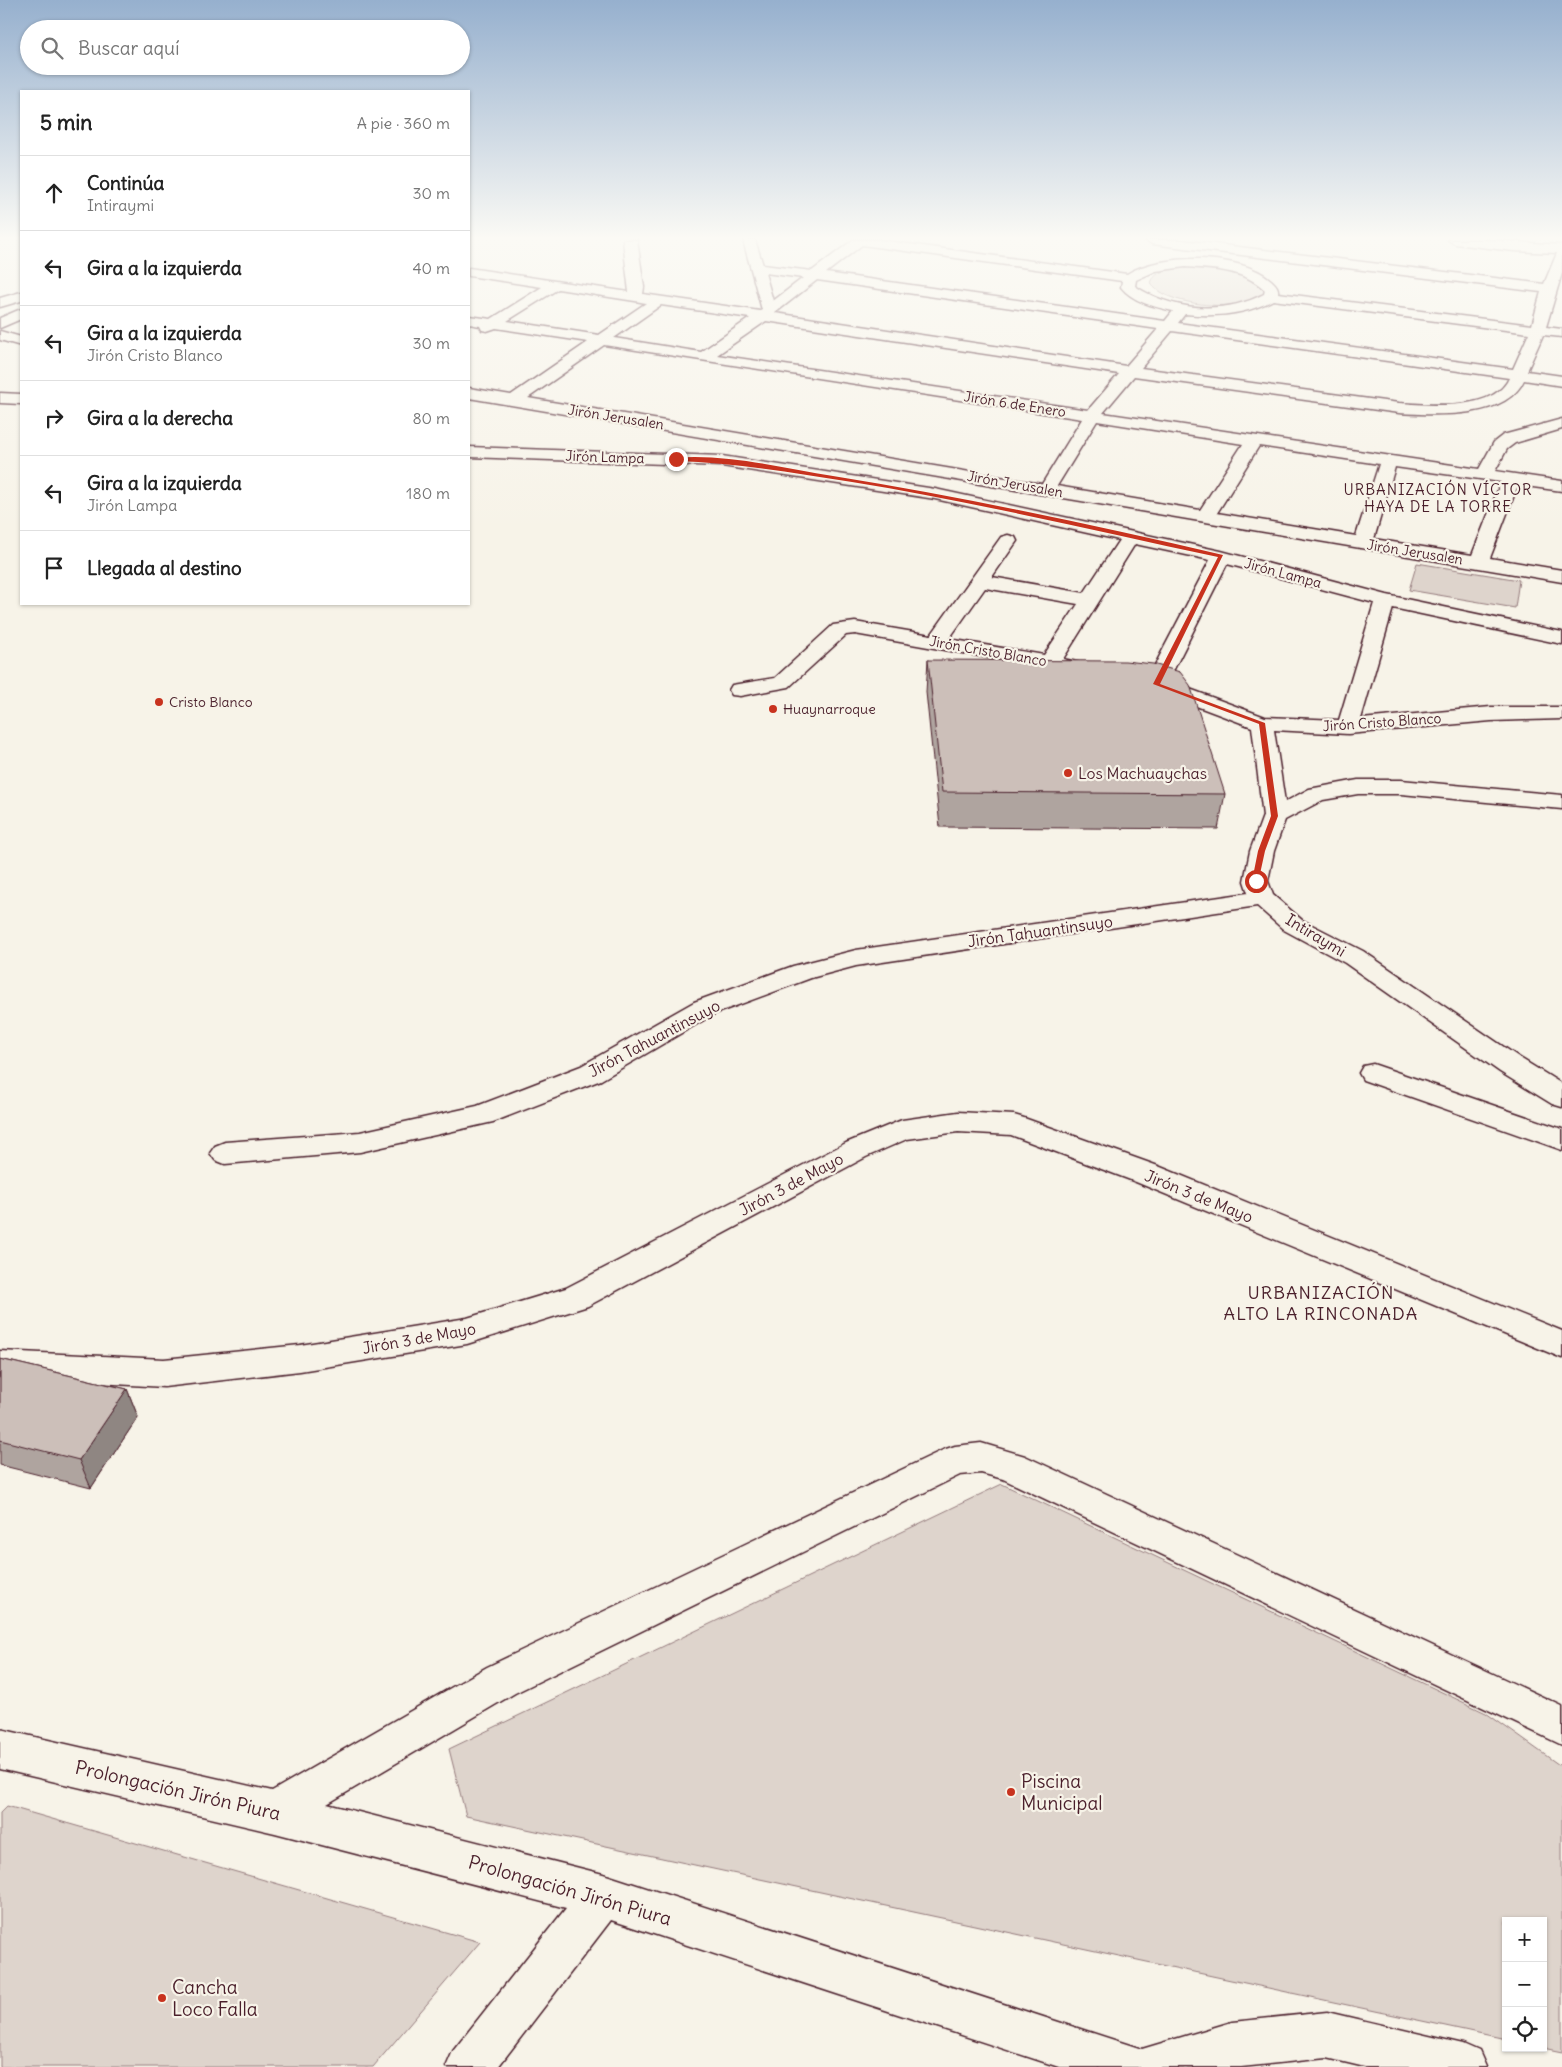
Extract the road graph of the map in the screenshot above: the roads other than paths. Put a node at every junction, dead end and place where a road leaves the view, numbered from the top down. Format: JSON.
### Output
{"nodes":[{"id":1,"x":4,"y":336,"type":"edge"},
{"id":2,"x":585,"y":336,"type":"edge"},
{"id":3,"x":606,"y":336,"type":"edge"},
{"id":4,"x":733,"y":336,"type":"edge"},
{"id":5,"x":914,"y":336,"type":"edge"},
{"id":6,"x":1159,"y":336,"type":"edge"},
{"id":7,"x":1244,"y":336,"type":"edge"},
{"id":8,"x":1535,"y":336,"type":"edge"},
{"id":9,"x":602,"y":339,"type":"junction"},
{"id":10,"x":20,"y":342,"type":"edge"},
{"id":11,"x":704,"y":357,"type":"junction"},
{"id":12,"x":1131,"y":371,"type":"junction"},
{"id":13,"x":1519,"y":374,"type":"junction"},
{"id":14,"x":1562,"y":381,"type":"edge"},
{"id":15,"x":470,"y":393,"type":"edge"},
{"id":16,"x":0,"y":398,"type":"edge"},
{"id":17,"x":20,"y":399,"type":"edge"},
{"id":18,"x":515,"y":400,"type":"junction"},
{"id":19,"x":1091,"y":416,"type":"junction"},
{"id":20,"x":1562,"y":424,"type":"edge"},
{"id":21,"x":1254,"y":440,"type":"junction"},
{"id":22,"x":470,"y":452,"type":"edge"},
{"id":23,"x":1388,"y":460,"type":"junction"},
{"id":24,"x":1484,"y":475,"type":"junction"},
{"id":25,"x":1511,"y":479,"type":"junction"},
{"id":26,"x":1562,"y":486,"type":"edge"},
{"id":27,"x":1048,"y":489,"type":"junction"},
{"id":28,"x":1205,"y":517,"type":"junction"},
{"id":29,"x":1130,"y":537,"type":"junction"},
{"id":30,"x":1008,"y":541,"type":"dead end"},
{"id":31,"x":1363,"y":543,"type":"junction"},
{"id":32,"x":1221,"y":556,"type":"junction"},
{"id":33,"x":1479,"y":562,"type":"junction"},
{"id":34,"x":1562,"y":576,"type":"edge"},
{"id":35,"x":980,"y":581,"type":"junction"},
{"id":36,"x":1090,"y":600,"type":"junction"},
{"id":37,"x":1385,"y":600,"type":"junction"},
{"id":38,"x":1562,"y":638,"type":"edge"},
{"id":39,"x":936,"y":642,"type":"junction"},
{"id":40,"x":1051,"y":661,"type":"junction"},
{"id":41,"x":1099,"y":672,"type":"edge"},
{"id":42,"x":740,"y":690,"type":"dead end"},
{"id":43,"x":1562,"y":713,"type":"edge"},
{"id":44,"x":1262,"y":723,"type":"junction"},
{"id":45,"x":1348,"y":727,"type":"junction"},
{"id":46,"x":1562,"y":802,"type":"edge"},
{"id":47,"x":1274,"y":816,"type":"junction"},
{"id":48,"x":1262,"y":898,"type":"junction"},
{"id":49,"x":1373,"y":1073,"type":"dead end"},
{"id":50,"x":1562,"y":1097,"type":"edge"},
{"id":51,"x":1562,"y":1140,"type":"edge"},
{"id":52,"x":225,"y":1153,"type":"dead end"},
{"id":53,"x":1562,"y":1345,"type":"edge"},
{"id":54,"x":0,"y":1364,"type":"edge"},
{"id":55,"x":1559,"y":1727,"type":"edge"},
{"id":56,"x":0,"y":1750,"type":"edge"},
{"id":57,"x":275,"y":1812,"type":"junction"},
{"id":58,"x":603,"y":1896,"type":"junction"},
{"id":59,"x":469,"y":2067,"type":"edge"},
{"id":60,"x":1130,"y":2067,"type":"edge"},
{"id":61,"x":1153,"y":2067,"type":"edge"},
{"id":62,"x":1463,"y":2067,"type":"edge"}],
"edges":[{"from":1,"to":10,"type":"street"},
{"from":2,"to":9,"type":"street","name":"Jirón 6 de Enero"},
{"from":3,"to":9,"type":"street"},
{"from":4,"to":11,"type":"street"},
{"from":5,"to":12,"type":"street"},
{"from":6,"to":12,"type":"street"},
{"from":7,"to":13,"type":"street"},
{"from":8,"to":13,"type":"street"},
{"from":9,"to":11,"type":"street","name":"Jirón 6 de Enero"},
{"from":9,"to":18,"type":"street"},
{"from":11,"to":19,"type":"street","name":"Jirón 6 de Enero"},
{"from":12,"to":13,"type":"street"},
{"from":12,"to":19,"type":"street"},
{"from":13,"to":14,"type":"street"},
{"from":15,"to":18,"type":"street","name":"Jirón Jerusalen"},
{"from":16,"to":17,"type":"street"},
{"from":18,"to":27,"type":"street","name":"Jirón Jerusalen"},
{"from":19,"to":21,"type":"street","name":"Jirón 6 de Enero"},
{"from":19,"to":27,"type":"street"},
{"from":20,"to":24,"type":"street"},
{"from":21,"to":23,"type":"street","name":"Jirón 6 de Enero"},
{"from":21,"to":28,"type":"street"},
{"from":22,"to":29,"type":"street","name":"Jirón Lampa"},
{"from":23,"to":24,"type":"street","name":"Jirón 6 de Enero"},
{"from":23,"to":31,"type":"street"},
{"from":24,"to":25,"type":"street","name":"Jirón 6 de Enero"},
{"from":25,"to":26,"type":"street","name":"Jirón 6 de Enero"},
{"from":25,"to":33,"type":"street"},
{"from":27,"to":28,"type":"street","name":"Jirón Jerusalen"},
{"from":28,"to":31,"type":"street","name":"Jirón Jerusalen"},
{"from":29,"to":32,"type":"street","name":"Jirón Lampa"},
{"from":29,"to":36,"type":"street"},
{"from":30,"to":35,"type":"street"},
{"from":31,"to":33,"type":"street","name":"Jirón Jerusalen"},
{"from":32,"to":37,"type":"street","name":"Jirón Lampa"},
{"from":32,"to":44,"type":"street","name":"Jirón Cristo Blanco"},
{"from":33,"to":34,"type":"street","name":"Jirón Jerusalen"},
{"from":35,"to":36,"type":"street"},
{"from":35,"to":39,"type":"street"},
{"from":36,"to":40,"type":"street"},
{"from":37,"to":38,"type":"street","name":"Jirón Lampa"},
{"from":37,"to":45,"type":"street"},
{"from":39,"to":40,"type":"street","name":"Jirón Cristo Blanco"},
{"from":39,"to":42,"type":"street","name":"Jirón Cristo Blanco"},
{"from":40,"to":41,"type":"street","name":"Jirón Cristo Blanco"},
{"from":43,"to":45,"type":"street","name":"Jirón Cristo Blanco"},
{"from":44,"to":45,"type":"street","name":"Jirón Cristo Blanco"},
{"from":44,"to":47,"type":"street"},
{"from":46,"to":47,"type":"street"},
{"from":47,"to":48,"type":"street"},
{"from":48,"to":50,"type":"street","name":"Intiraymi"},
{"from":48,"to":52,"type":"street","name":"Jirón Tahuantinsuyo"},
{"from":49,"to":51,"type":"street"},
{"from":53,"to":54,"type":"street","name":"Jirón 3 de Mayo"},
{"from":55,"to":57,"type":"street"},
{"from":56,"to":57,"type":"street","name":"Prolongación Jirón Piura"},
{"from":57,"to":58,"type":"street","name":"Prolongación Jirón Piura"},
{"from":58,"to":59,"type":"street"},
{"from":58,"to":60,"type":"street","name":"Prolongación Jirón Piura"},
{"from":61,"to":62,"type":"street"}]}
